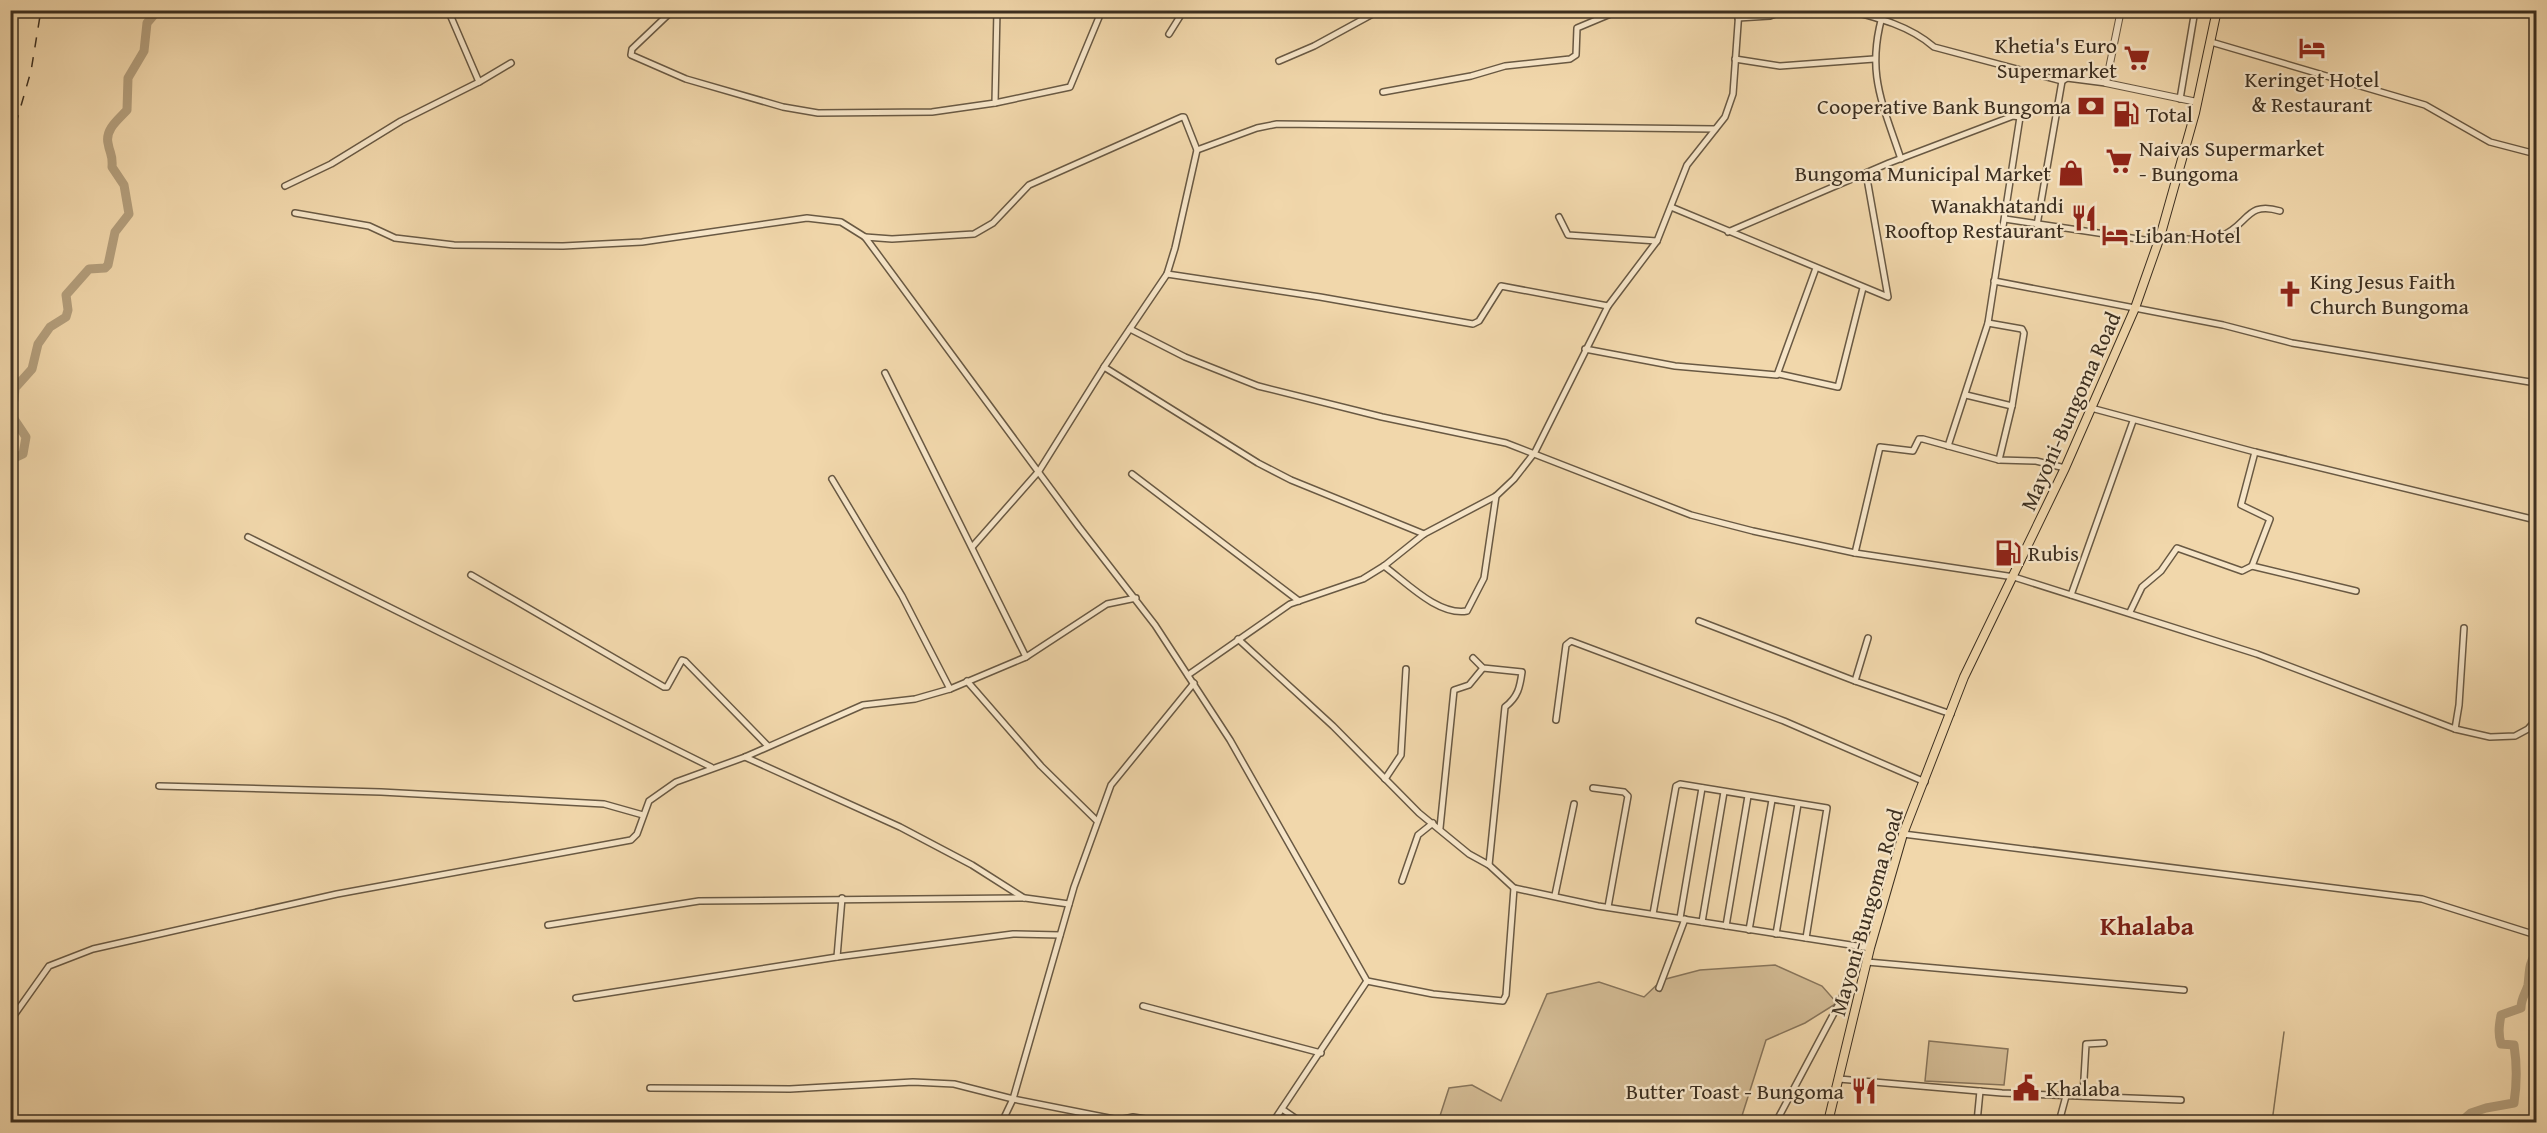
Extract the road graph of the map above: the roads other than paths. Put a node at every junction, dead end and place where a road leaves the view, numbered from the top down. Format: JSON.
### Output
{"nodes":[{"id":1,"x":448,"y":10,"type":"edge"},
{"id":2,"x":673,"y":10,"type":"edge"},
{"id":3,"x":997,"y":10,"type":"edge"},
{"id":4,"x":1102,"y":10,"type":"edge"},
{"id":5,"x":1184,"y":10,"type":"edge"},
{"id":6,"x":1380,"y":10,"type":"edge"},
{"id":7,"x":1620,"y":10,"type":"edge"},
{"id":8,"x":1739,"y":10,"type":"edge"},
{"id":9,"x":1786,"y":10,"type":"edge"},
{"id":10,"x":1847,"y":10,"type":"edge"},
{"id":11,"x":1884,"y":10,"type":"edge"},
{"id":12,"x":2121,"y":10,"type":"edge"},
{"id":13,"x":2195,"y":10,"type":"edge"},
{"id":14,"x":2217,"y":10,"type":"edge"},
{"id":15,"x":1738,"y":18,"type":"junction"},
{"id":16,"x":1881,"y":18,"type":"junction"},
{"id":17,"x":1169,"y":34,"type":"dead end"},
{"id":18,"x":2211,"y":42,"type":"junction"},
{"id":19,"x":1735,"y":59,"type":"junction"},
{"id":20,"x":1874,"y":59,"type":"junction"},
{"id":21,"x":1279,"y":61,"type":"dead end"},
{"id":22,"x":511,"y":63,"type":"dead end"},
{"id":23,"x":2062,"y":81,"type":"junction"},
{"id":24,"x":479,"y":82,"type":"junction"},
{"id":25,"x":2106,"y":83,"type":"junction"},
{"id":26,"x":1383,"y":92,"type":"dead end"},
{"id":27,"x":2180,"y":99,"type":"junction"},
{"id":28,"x":2197,"y":102,"type":"junction"},
{"id":29,"x":995,"y":103,"type":"junction"},
{"id":30,"x":1715,"y":129,"type":"junction"},
{"id":31,"x":1197,"y":150,"type":"junction"},
{"id":32,"x":2536,"y":154,"type":"edge"},
{"id":33,"x":1901,"y":159,"type":"junction"},
{"id":34,"x":1866,"y":173,"type":"junction"},
{"id":35,"x":285,"y":186,"type":"dead end"},
{"id":36,"x":1671,"y":207,"type":"junction"},
{"id":37,"x":2280,"y":211,"type":"dead end"},
{"id":38,"x":295,"y":213,"type":"dead end"},
{"id":39,"x":1559,"y":217,"type":"dead end"},
{"id":40,"x":2005,"y":219,"type":"junction"},
{"id":41,"x":2037,"y":225,"type":"junction"},
{"id":42,"x":1728,"y":232,"type":"junction"},
{"id":43,"x":865,"y":237,"type":"junction"},
{"id":44,"x":2159,"y":240,"type":"junction"},
{"id":45,"x":1657,"y":241,"type":"junction"},
{"id":46,"x":1816,"y":268,"type":"junction"},
{"id":47,"x":1167,"y":274,"type":"junction"},
{"id":48,"x":1994,"y":281,"type":"junction"},
{"id":49,"x":1863,"y":288,"type":"junction"},
{"id":50,"x":1608,"y":306,"type":"junction"},
{"id":51,"x":2135,"y":308,"type":"junction"},
{"id":52,"x":1988,"y":323,"type":"junction"},
{"id":53,"x":1130,"y":329,"type":"junction"},
{"id":54,"x":1585,"y":349,"type":"junction"},
{"id":55,"x":1104,"y":367,"type":"junction"},
{"id":56,"x":885,"y":373,"type":"dead end"},
{"id":57,"x":1779,"y":374,"type":"junction"},
{"id":58,"x":2536,"y":383,"type":"edge"},
{"id":59,"x":1966,"y":395,"type":"junction"},
{"id":60,"x":2012,"y":406,"type":"junction"},
{"id":61,"x":2091,"y":408,"type":"junction"},
{"id":62,"x":2133,"y":421,"type":"junction"},
{"id":63,"x":1948,"y":446,"type":"junction"},
{"id":64,"x":1535,"y":452,"type":"junction"},
{"id":65,"x":2255,"y":452,"type":"junction"},
{"id":66,"x":1999,"y":460,"type":"junction"},
{"id":67,"x":2065,"y":468,"type":"junction"},
{"id":68,"x":1039,"y":471,"type":"junction"},
{"id":69,"x":1132,"y":474,"type":"dead end"},
{"id":70,"x":832,"y":479,"type":"dead end"},
{"id":71,"x":1497,"y":496,"type":"junction"},
{"id":72,"x":2536,"y":519,"type":"edge"},
{"id":73,"x":1424,"y":534,"type":"junction"},
{"id":74,"x":248,"y":537,"type":"dead end"},
{"id":75,"x":973,"y":546,"type":"junction"},
{"id":76,"x":1855,"y":553,"type":"junction"},
{"id":77,"x":1384,"y":566,"type":"junction"},
{"id":78,"x":2252,"y":566,"type":"junction"},
{"id":79,"x":471,"y":575,"type":"dead end"},
{"id":80,"x":2014,"y":577,"type":"junction"},
{"id":81,"x":2356,"y":591,"type":"dead end"},
{"id":82,"x":2071,"y":595,"type":"junction"},
{"id":83,"x":1136,"y":598,"type":"junction"},
{"id":84,"x":1299,"y":601,"type":"junction"},
{"id":85,"x":2130,"y":612,"type":"junction"},
{"id":86,"x":1699,"y":621,"type":"dead end"},
{"id":87,"x":2464,"y":628,"type":"dead end"},
{"id":88,"x":1868,"y":638,"type":"dead end"},
{"id":89,"x":1238,"y":639,"type":"junction"},
{"id":90,"x":1026,"y":657,"type":"junction"},
{"id":91,"x":1473,"y":658,"type":"dead end"},
{"id":92,"x":1483,"y":668,"type":"junction"},
{"id":93,"x":1406,"y":669,"type":"dead end"},
{"id":94,"x":1188,"y":675,"type":"junction"},
{"id":95,"x":967,"y":681,"type":"junction"},
{"id":96,"x":1855,"y":681,"type":"junction"},
{"id":97,"x":1194,"y":683,"type":"junction"},
{"id":98,"x":950,"y":689,"type":"junction"},
{"id":99,"x":1951,"y":714,"type":"junction"},
{"id":100,"x":1557,"y":720,"type":"dead end"},
{"id":101,"x":2536,"y":720,"type":"edge"},
{"id":102,"x":2454,"y":729,"type":"junction"},
{"id":103,"x":768,"y":747,"type":"junction"},
{"id":104,"x":745,"y":757,"type":"junction"},
{"id":105,"x":712,"y":767,"type":"junction"},
{"id":106,"x":1385,"y":779,"type":"junction"},
{"id":107,"x":1925,"y":782,"type":"junction"},
{"id":108,"x":159,"y":786,"type":"dead end"},
{"id":109,"x":1593,"y":788,"type":"dead end"},
{"id":110,"x":1702,"y":788,"type":"junction"},
{"id":111,"x":1724,"y":792,"type":"junction"},
{"id":112,"x":1748,"y":796,"type":"junction"},
{"id":113,"x":1772,"y":800,"type":"junction"},
{"id":114,"x":1574,"y":804,"type":"dead end"},
{"id":115,"x":1798,"y":804,"type":"junction"},
{"id":116,"x":643,"y":815,"type":"junction"},
{"id":117,"x":1096,"y":820,"type":"junction"},
{"id":118,"x":1433,"y":823,"type":"junction"},
{"id":119,"x":1440,"y":828,"type":"junction"},
{"id":120,"x":1904,"y":834,"type":"junction"},
{"id":121,"x":1489,"y":865,"type":"junction"},
{"id":122,"x":1402,"y":881,"type":"dead end"},
{"id":123,"x":1514,"y":888,"type":"junction"},
{"id":124,"x":1555,"y":895,"type":"junction"},
{"id":125,"x":842,"y":898,"type":"junction"},
{"id":126,"x":1025,"y":898,"type":"junction"},
{"id":127,"x":1069,"y":904,"type":"junction"},
{"id":128,"x":1608,"y":907,"type":"junction"},
{"id":129,"x":1653,"y":914,"type":"junction"},
{"id":130,"x":1682,"y":919,"type":"junction"},
{"id":131,"x":1702,"y":922,"type":"junction"},
{"id":132,"x":548,"y":925,"type":"dead end"},
{"id":133,"x":1726,"y":926,"type":"junction"},
{"id":134,"x":1749,"y":930,"type":"junction"},
{"id":135,"x":1776,"y":934,"type":"junction"},
{"id":136,"x":2536,"y":934,"type":"edge"},
{"id":137,"x":1060,"y":935,"type":"junction"},
{"id":138,"x":1806,"y":938,"type":"junction"},
{"id":139,"x":1858,"y":946,"type":"junction"},
{"id":140,"x":1870,"y":948,"type":"junction"},
{"id":141,"x":837,"y":957,"type":"junction"},
{"id":142,"x":1867,"y":962,"type":"junction"},
{"id":143,"x":1367,"y":981,"type":"junction"},
{"id":144,"x":1659,"y":988,"type":"dead end"},
{"id":145,"x":2184,"y":990,"type":"dead end"},
{"id":146,"x":576,"y":998,"type":"dead end"},
{"id":147,"x":1143,"y":1006,"type":"dead end"},
{"id":148,"x":10,"y":1022,"type":"edge"},
{"id":149,"x":2104,"y":1043,"type":"dead end"},
{"id":150,"x":1321,"y":1053,"type":"junction"},
{"id":151,"x":1839,"y":1079,"type":"junction"},
{"id":152,"x":650,"y":1088,"type":"dead end"},
{"id":153,"x":1980,"y":1091,"type":"junction"},
{"id":154,"x":2066,"y":1096,"type":"junction"},
{"id":155,"x":2083,"y":1096,"type":"junction"},
{"id":156,"x":1014,"y":1099,"type":"junction"},
{"id":157,"x":2181,"y":1100,"type":"dead end"},
{"id":158,"x":1282,"y":1109,"type":"junction"},
{"id":159,"x":1002,"y":1122,"type":"edge"},
{"id":160,"x":1164,"y":1122,"type":"edge"},
{"id":161,"x":1273,"y":1122,"type":"edge"},
{"id":162,"x":1308,"y":1122,"type":"edge"},
{"id":163,"x":1776,"y":1122,"type":"edge"},
{"id":164,"x":1828,"y":1122,"type":"edge"},
{"id":165,"x":1977,"y":1122,"type":"edge"},
{"id":166,"x":2060,"y":1122,"type":"edge"}],
"edges":[{"from":1,"to":24,"type":"street"},
{"from":2,"to":29,"type":"street"},
{"from":3,"to":29,"type":"street"},
{"from":4,"to":29,"type":"street"},
{"from":5,"to":17,"type":"street"},
{"from":6,"to":21,"type":"street"},
{"from":7,"to":26,"type":"street"},
{"from":8,"to":15,"type":"street"},
{"from":9,"to":15,"type":"street"},
{"from":10,"to":16,"type":"street"},
{"from":11,"to":16,"type":"street"},
{"from":12,"to":25,"type":"street"},
{"from":13,"to":27,"type":"street"},
{"from":14,"to":18,"type":"main road","name":"Mayoni-Bungoma Road"},
{"from":15,"to":19,"type":"street"},
{"from":16,"to":20,"type":"street"},
{"from":16,"to":23,"type":"street"},
{"from":18,"to":28,"type":"main road","name":"Mayoni-Bungoma Road"},
{"from":18,"to":32,"type":"street"},
{"from":19,"to":20,"type":"street"},
{"from":19,"to":30,"type":"street"},
{"from":20,"to":33,"type":"street"},
{"from":22,"to":24,"type":"street"},
{"from":23,"to":25,"type":"street"},
{"from":23,"to":41,"type":"street"},
{"from":24,"to":35,"type":"street"},
{"from":25,"to":27,"type":"street"},
{"from":27,"to":28,"type":"street"},
{"from":28,"to":44,"type":"main road","name":"Mayoni-Bungoma Road"},
{"from":30,"to":31,"type":"street"},
{"from":30,"to":36,"type":"street"},
{"from":31,"to":43,"type":"street"},
{"from":31,"to":47,"type":"street"},
{"from":33,"to":34,"type":"street"},
{"from":33,"to":40,"type":"street"},
{"from":34,"to":42,"type":"street"},
{"from":34,"to":49,"type":"street"},
{"from":36,"to":42,"type":"street"},
{"from":36,"to":45,"type":"street"},
{"from":37,"to":44,"type":"street"},
{"from":38,"to":43,"type":"street"},
{"from":39,"to":45,"type":"street"},
{"from":40,"to":41,"type":"street"},
{"from":40,"to":48,"type":"street"},
{"from":41,"to":44,"type":"street"},
{"from":42,"to":46,"type":"street"},
{"from":43,"to":68,"type":"street"},
{"from":44,"to":51,"type":"main road","name":"Mayoni-Bungoma Road"},
{"from":45,"to":50,"type":"street"},
{"from":46,"to":49,"type":"street"},
{"from":46,"to":57,"type":"street"},
{"from":47,"to":50,"type":"street"},
{"from":47,"to":53,"type":"street"},
{"from":48,"to":51,"type":"street"},
{"from":48,"to":52,"type":"street"},
{"from":49,"to":57,"type":"street"},
{"from":50,"to":54,"type":"street"},
{"from":51,"to":58,"type":"street"},
{"from":51,"to":61,"type":"main road","name":"Mayoni-Bungoma Road"},
{"from":52,"to":59,"type":"street"},
{"from":52,"to":60,"type":"street"},
{"from":53,"to":55,"type":"street"},
{"from":53,"to":64,"type":"street"},
{"from":54,"to":57,"type":"street"},
{"from":54,"to":64,"type":"street"},
{"from":55,"to":68,"type":"street"},
{"from":55,"to":73,"type":"street"},
{"from":56,"to":75,"type":"street"},
{"from":59,"to":60,"type":"street"},
{"from":59,"to":63,"type":"street"},
{"from":60,"to":66,"type":"street"},
{"from":61,"to":62,"type":"street"},
{"from":61,"to":67,"type":"main road","name":"Mayoni-Bungoma Road"},
{"from":62,"to":65,"type":"street"},
{"from":62,"to":82,"type":"street"},
{"from":63,"to":66,"type":"street"},
{"from":63,"to":76,"type":"street"},
{"from":64,"to":71,"type":"street"},
{"from":64,"to":76,"type":"street"},
{"from":65,"to":72,"type":"street"},
{"from":65,"to":78,"type":"street"},
{"from":66,"to":67,"type":"street"},
{"from":67,"to":80,"type":"main road","name":"Mayoni-Bungoma Road"},
{"from":68,"to":75,"type":"street"},
{"from":68,"to":83,"type":"street"},
{"from":69,"to":84,"type":"street"},
{"from":70,"to":98,"type":"street"},
{"from":71,"to":73,"type":"street"},
{"from":71,"to":77,"type":"street"},
{"from":73,"to":77,"type":"street"},
{"from":74,"to":105,"type":"street"},
{"from":75,"to":90,"type":"street"},
{"from":76,"to":80,"type":"street"},
{"from":77,"to":84,"type":"street"},
{"from":78,"to":81,"type":"street"},
{"from":78,"to":85,"type":"street"},
{"from":79,"to":103,"type":"street"},
{"from":80,"to":82,"type":"street"},
{"from":80,"to":99,"type":"main road","name":"Mayoni-Bungoma Road"},
{"from":82,"to":85,"type":"street"},
{"from":83,"to":90,"type":"street"},
{"from":83,"to":94,"type":"street"},
{"from":84,"to":89,"type":"street"},
{"from":85,"to":102,"type":"street"},
{"from":86,"to":96,"type":"street"},
{"from":87,"to":102,"type":"street"},
{"from":88,"to":96,"type":"street"},
{"from":89,"to":94,"type":"street"},
{"from":89,"to":106,"type":"street"},
{"from":90,"to":95,"type":"street"},
{"from":91,"to":92,"type":"street"},
{"from":92,"to":119,"type":"street"},
{"from":92,"to":121,"type":"street"},
{"from":93,"to":106,"type":"street"},
{"from":94,"to":97,"type":"street"},
{"from":95,"to":98,"type":"street"},
{"from":95,"to":117,"type":"street"},
{"from":96,"to":99,"type":"street"},
{"from":97,"to":117,"type":"street"},
{"from":97,"to":143,"type":"street"},
{"from":98,"to":103,"type":"street"},
{"from":99,"to":107,"type":"main road","name":"Mayoni-Bungoma Road"},
{"from":100,"to":107,"type":"street"},
{"from":101,"to":102,"type":"street"},
{"from":103,"to":104,"type":"street"},
{"from":104,"to":105,"type":"street"},
{"from":104,"to":126,"type":"street"},
{"from":105,"to":116,"type":"street"},
{"from":106,"to":118,"type":"street"},
{"from":107,"to":120,"type":"main road","name":"Mayoni-Bungoma Road"},
{"from":108,"to":116,"type":"street"},
{"from":109,"to":128,"type":"street"},
{"from":110,"to":111,"type":"street"},
{"from":110,"to":129,"type":"street"},
{"from":110,"to":130,"type":"street"},
{"from":111,"to":112,"type":"street"},
{"from":111,"to":131,"type":"street"},
{"from":112,"to":113,"type":"street"},
{"from":112,"to":133,"type":"street"},
{"from":113,"to":115,"type":"street"},
{"from":113,"to":134,"type":"street"},
{"from":114,"to":124,"type":"street"},
{"from":115,"to":135,"type":"street"},
{"from":115,"to":138,"type":"street"},
{"from":116,"to":148,"type":"street"},
{"from":117,"to":127,"type":"street"},
{"from":118,"to":119,"type":"street"},
{"from":118,"to":122,"type":"street"},
{"from":119,"to":121,"type":"street"},
{"from":120,"to":136,"type":"street"},
{"from":120,"to":140,"type":"main road","name":"Mayoni-Bungoma Road"},
{"from":121,"to":123,"type":"street"},
{"from":123,"to":124,"type":"street"},
{"from":123,"to":143,"type":"street"},
{"from":124,"to":128,"type":"street"},
{"from":125,"to":126,"type":"street"},
{"from":125,"to":132,"type":"street"},
{"from":125,"to":141,"type":"street"},
{"from":126,"to":127,"type":"street"},
{"from":127,"to":137,"type":"street"},
{"from":128,"to":129,"type":"street"},
{"from":129,"to":130,"type":"street"},
{"from":130,"to":131,"type":"street"},
{"from":130,"to":144,"type":"street"},
{"from":131,"to":133,"type":"street"},
{"from":133,"to":134,"type":"street"},
{"from":134,"to":135,"type":"street"},
{"from":135,"to":138,"type":"street"},
{"from":137,"to":141,"type":"street"},
{"from":137,"to":156,"type":"street"},
{"from":138,"to":139,"type":"street"},
{"from":139,"to":140,"type":"street"},
{"from":139,"to":163,"type":"street"},
{"from":140,"to":142,"type":"main road","name":"Mayoni-Bungoma Road"},
{"from":141,"to":146,"type":"street"},
{"from":142,"to":145,"type":"street"},
{"from":142,"to":151,"type":"main road","name":"Mayoni-Bungoma Road"},
{"from":143,"to":150,"type":"street"},
{"from":147,"to":150,"type":"street"},
{"from":149,"to":155,"type":"street"},
{"from":150,"to":158,"type":"street"},
{"from":151,"to":153,"type":"street"},
{"from":151,"to":164,"type":"main road","name":"Mayoni-Bungoma Road"},
{"from":152,"to":156,"type":"street"},
{"from":153,"to":154,"type":"street"},
{"from":153,"to":165,"type":"street"},
{"from":154,"to":155,"type":"street"},
{"from":154,"to":166,"type":"street"},
{"from":155,"to":157,"type":"street"},
{"from":156,"to":159,"type":"street"},
{"from":156,"to":160,"type":"street"},
{"from":158,"to":161,"type":"street"},
{"from":158,"to":162,"type":"street"}]}
